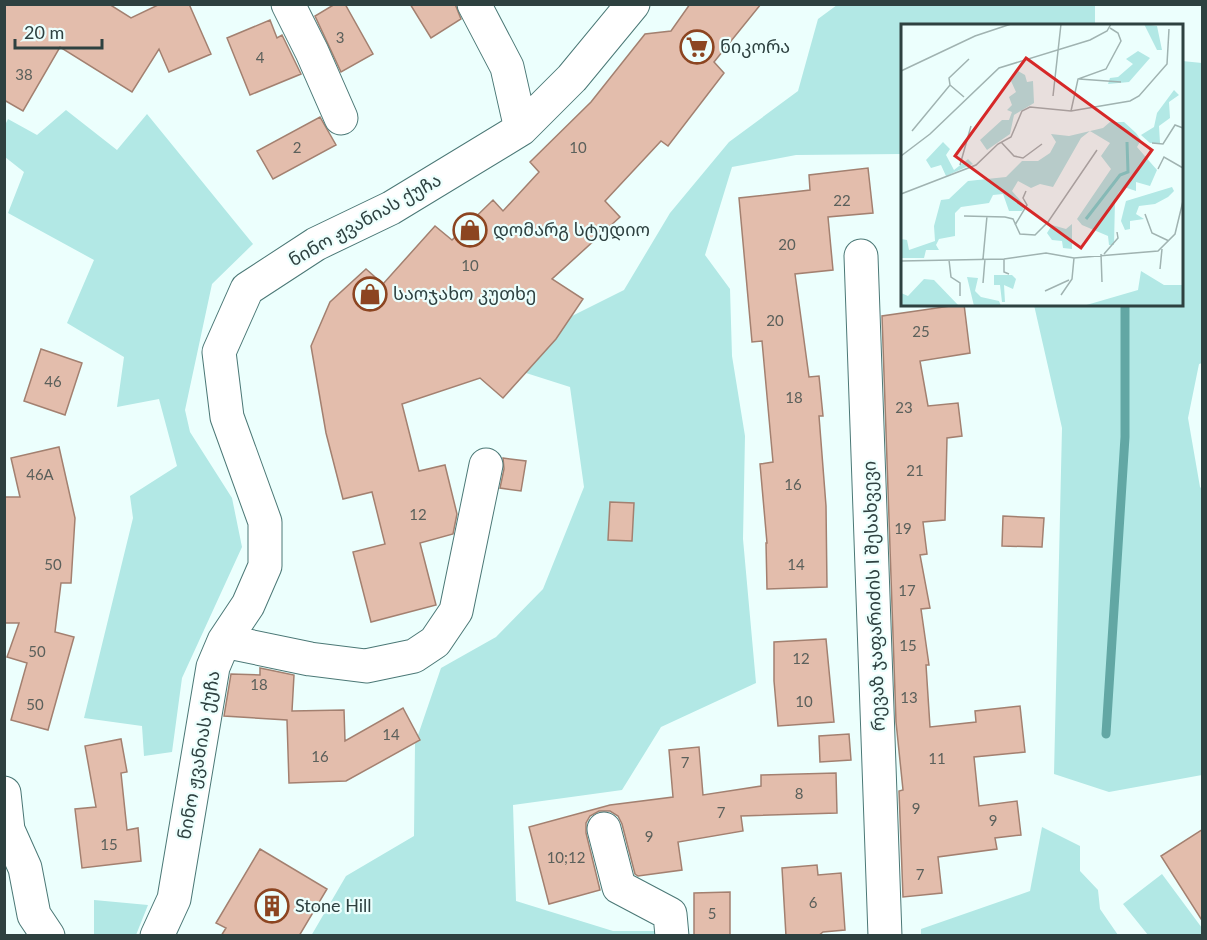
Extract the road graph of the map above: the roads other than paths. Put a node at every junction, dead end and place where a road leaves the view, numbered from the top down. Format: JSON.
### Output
{"nodes":[{"id":1,"x":288,"y":4,"type":"edge"},
{"id":2,"x":474,"y":4,"type":"edge"},
{"id":3,"x":633,"y":4,"type":"edge"},
{"id":4,"x":341,"y":118,"type":"dead end"},
{"id":5,"x":521,"y":129,"type":"junction"},
{"id":6,"x":861,"y":256,"type":"dead end"},
{"id":7,"x":486,"y":465,"type":"dead end"},
{"id":8,"x":224,"y":641,"type":"junction"},
{"id":9,"x":4,"y":793,"type":"edge"},
{"id":10,"x":604,"y":829,"type":"dead end"},
{"id":11,"x":48,"y":936,"type":"edge"},
{"id":12,"x":157,"y":936,"type":"edge"},
{"id":13,"x":672,"y":936,"type":"edge"},
{"id":14,"x":885,"y":936,"type":"edge"}],
"edges":[{"from":1,"to":4,"type":"street"},
{"from":2,"to":5,"type":"street"},
{"from":3,"to":5,"type":"street","name":"ნინო ჟვანიას ქუჩა"},
{"from":5,"to":8,"type":"street","name":"ნინო ჟვანიას ქუჩა"},
{"from":6,"to":14,"type":"street","name":"რევაზ ჯაფარიძის I შესახვევი"},
{"from":7,"to":8,"type":"street"},
{"from":8,"to":12,"type":"street","name":"ნინო ჟვანიას ქუჩა"},
{"from":9,"to":11,"type":"street"},
{"from":10,"to":13,"type":"street"}]}
